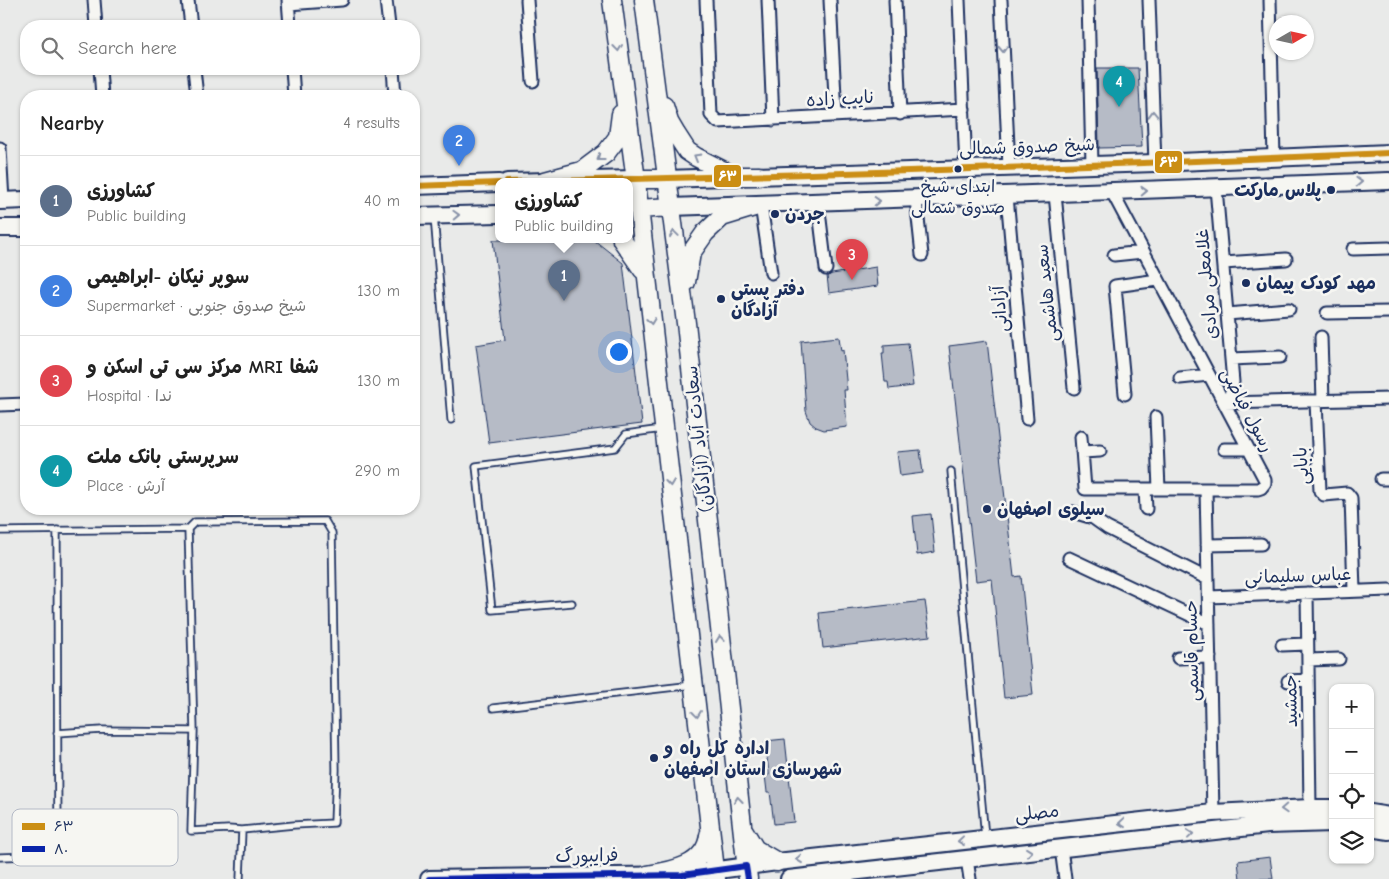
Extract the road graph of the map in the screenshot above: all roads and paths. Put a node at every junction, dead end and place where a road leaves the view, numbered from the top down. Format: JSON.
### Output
{"nodes":[{"id":1,"x":94,"y":0,"type":"edge"},
{"id":2,"x":188,"y":0,"type":"edge"},
{"id":3,"x":342,"y":0,"type":"edge"},
{"id":4,"x":386,"y":0,"type":"edge"},
{"id":5,"x":527,"y":0,"type":"edge"},
{"id":6,"x":612,"y":0,"type":"edge"},
{"id":7,"x":644,"y":0,"type":"edge"},
{"id":8,"x":706,"y":0,"type":"edge"},
{"id":9,"x":768,"y":0,"type":"edge"},
{"id":10,"x":830,"y":0,"type":"edge"},
{"id":11,"x":895,"y":0,"type":"edge"},
{"id":12,"x":960,"y":0,"type":"edge"},
{"id":13,"x":1001,"y":0,"type":"edge"},
{"id":14,"x":1088,"y":0,"type":"edge"},
{"id":15,"x":1149,"y":0,"type":"edge"},
{"id":16,"x":1270,"y":0,"type":"edge"},
{"id":17,"x":288,"y":2,"type":"edge"},
{"id":18,"x":96,"y":20,"type":"edge"},
{"id":19,"x":190,"y":20,"type":"edge"},
{"id":20,"x":290,"y":20,"type":"edge"},
{"id":21,"x":388,"y":20,"type":"edge"},
{"id":22,"x":652,"y":70,"type":"junction"},
{"id":23,"x":100,"y":75,"type":"edge"},
{"id":24,"x":195,"y":75,"type":"edge"},
{"id":25,"x":292,"y":75,"type":"edge"},
{"id":26,"x":393,"y":75,"type":"edge"},
{"id":27,"x":534,"y":81,"type":"dead end"},
{"id":28,"x":622,"y":81,"type":"junction"},
{"id":29,"x":102,"y":90,"type":"edge"},
{"id":30,"x":196,"y":90,"type":"edge"},
{"id":31,"x":294,"y":90,"type":"edge"},
{"id":32,"x":395,"y":90,"type":"edge"},
{"id":33,"x":964,"y":109,"type":"junction"},
{"id":34,"x":900,"y":114,"type":"junction"},
{"id":35,"x":836,"y":116,"type":"junction"},
{"id":36,"x":773,"y":120,"type":"junction"},
{"id":37,"x":0,"y":148,"type":"edge"},
{"id":38,"x":1389,"y":153,"type":"edge"},
{"id":39,"x":1274,"y":158,"type":"junction"},
{"id":40,"x":1155,"y":163,"type":"junction"},
{"id":41,"x":1092,"y":165,"type":"junction"},
{"id":42,"x":1008,"y":167,"type":"junction"},
{"id":43,"x":966,"y":169,"type":"junction"},
{"id":44,"x":853,"y":173,"type":"junction"},
{"id":45,"x":759,"y":176,"type":"junction"},
{"id":46,"x":556,"y":178,"type":"edge"},
{"id":47,"x":666,"y":178,"type":"junction"},
{"id":48,"x":635,"y":179,"type":"junction"},
{"id":49,"x":1389,"y":181,"type":"edge"},
{"id":50,"x":495,"y":182,"type":"edge"},
{"id":51,"x":420,"y":186,"type":"edge"},
{"id":52,"x":1216,"y":188,"type":"junction"},
{"id":53,"x":1112,"y":192,"type":"junction"},
{"id":54,"x":1055,"y":194,"type":"junction"},
{"id":55,"x":1007,"y":196,"type":"junction"},
{"id":56,"x":916,"y":199,"type":"junction"},
{"id":57,"x":20,"y":200,"type":"edge"},
{"id":58,"x":1,"y":201,"type":"edge"},
{"id":59,"x":855,"y":201,"type":"junction"},
{"id":60,"x":818,"y":203,"type":"junction"},
{"id":61,"x":761,"y":205,"type":"junction"},
{"id":62,"x":671,"y":207,"type":"junction"},
{"id":63,"x":634,"y":209,"type":"edge"},
{"id":64,"x":495,"y":214,"type":"edge"},
{"id":65,"x":420,"y":216,"type":"edge"},
{"id":66,"x":434,"y":216,"type":"junction"},
{"id":67,"x":0,"y":228,"type":"edge"},
{"id":68,"x":20,"y":228,"type":"edge"},
{"id":69,"x":624,"y":243,"type":"edge"},
{"id":70,"x":1389,"y":248,"type":"edge"},
{"id":71,"x":1353,"y":249,"type":"dead end"},
{"id":72,"x":1143,"y":252,"type":"junction"},
{"id":73,"x":922,"y":255,"type":"dead end"},
{"id":74,"x":1114,"y":255,"type":"dead end"},
{"id":75,"x":1286,"y":259,"type":"dead end"},
{"id":76,"x":1223,"y":263,"type":"junction"},
{"id":77,"x":826,"y":269,"type":"dead end"},
{"id":78,"x":771,"y":272,"type":"dead end"},
{"id":79,"x":646,"y":273,"type":"junction"},
{"id":80,"x":1158,"y":280,"type":"junction"},
{"id":81,"x":1289,"y":309,"type":"dead end"},
{"id":82,"x":1389,"y":312,"type":"edge"},
{"id":83,"x":1328,"y":313,"type":"dead end"},
{"id":84,"x":1227,"y":314,"type":"junction"},
{"id":85,"x":686,"y":323,"type":"junction"},
{"id":86,"x":1321,"y":337,"type":"dead end"},
{"id":87,"x":1280,"y":356,"type":"dead end"},
{"id":88,"x":1231,"y":360,"type":"junction"},
{"id":89,"x":1209,"y":375,"type":"junction"},
{"id":90,"x":1180,"y":378,"type":"dead end"},
{"id":91,"x":1074,"y":388,"type":"dead end"},
{"id":92,"x":1125,"y":394,"type":"dead end"},
{"id":93,"x":1389,"y":399,"type":"edge"},
{"id":94,"x":1320,"y":401,"type":"junction"},
{"id":95,"x":1224,"y":403,"type":"junction"},
{"id":96,"x":20,"y":404,"type":"edge"},
{"id":97,"x":0,"y":405,"type":"edge"},
{"id":98,"x":1156,"y":417,"type":"dead end"},
{"id":99,"x":1027,"y":419,"type":"dead end"},
{"id":100,"x":451,"y":420,"type":"dead end"},
{"id":101,"x":664,"y":428,"type":"junction"},
{"id":102,"x":1081,"y":437,"type":"dead end"},
{"id":103,"x":1224,"y":449,"type":"dead end"},
{"id":104,"x":1248,"y":449,"type":"junction"},
{"id":105,"x":1100,"y":450,"type":"dead end"},
{"id":106,"x":1082,"y":452,"type":"junction"},
{"id":107,"x":951,"y":471,"type":"dead end"},
{"id":108,"x":1145,"y":489,"type":"junction"},
{"id":109,"x":1159,"y":489,"type":"junction"},
{"id":110,"x":1206,"y":489,"type":"junction"},
{"id":111,"x":1146,"y":509,"type":"dead end"},
{"id":112,"x":1073,"y":512,"type":"dead end"},
{"id":113,"x":188,"y":529,"type":"junction"},
{"id":114,"x":57,"y":530,"type":"junction"},
{"id":115,"x":0,"y":531,"type":"edge"},
{"id":116,"x":1261,"y":544,"type":"dead end"},
{"id":117,"x":1208,"y":545,"type":"junction"},
{"id":118,"x":1069,"y":558,"type":"dead end"},
{"id":119,"x":1208,"y":579,"type":"junction"},
{"id":120,"x":1389,"y":590,"type":"edge"},
{"id":121,"x":1354,"y":591,"type":"junction"},
{"id":122,"x":1307,"y":593,"type":"junction"},
{"id":123,"x":1209,"y":597,"type":"junction"},
{"id":124,"x":572,"y":603,"type":"dead end"},
{"id":125,"x":1210,"y":624,"type":"junction"},
{"id":126,"x":1307,"y":644,"type":"junction"},
{"id":127,"x":1282,"y":645,"type":"dead end"},
{"id":128,"x":1210,"y":657,"type":"junction"},
{"id":129,"x":1178,"y":658,"type":"dead end"},
{"id":130,"x":1339,"y":659,"type":"dead end"},
{"id":131,"x":1308,"y":660,"type":"junction"},
{"id":132,"x":1308,"y":680,"type":"junction"},
{"id":133,"x":1288,"y":681,"type":"dead end"},
{"id":134,"x":694,"y":685,"type":"junction"},
{"id":135,"x":493,"y":708,"type":"dead end"},
{"id":136,"x":194,"y":731,"type":"junction"},
{"id":137,"x":57,"y":733,"type":"junction"},
{"id":138,"x":1310,"y":808,"type":"junction"},
{"id":139,"x":1329,"y":808,"type":"edge"},
{"id":140,"x":58,"y":809,"type":"edge"},
{"id":141,"x":1213,"y":813,"type":"junction"},
{"id":142,"x":1374,"y":814,"type":"edge"},
{"id":143,"x":1389,"y":816,"type":"edge"},
{"id":144,"x":1329,"y":823,"type":"edge"},
{"id":145,"x":741,"y":826,"type":"junction"},
{"id":146,"x":710,"y":827,"type":"junction"},
{"id":147,"x":1374,"y":829,"type":"edge"},
{"id":148,"x":242,"y":830,"type":"junction"},
{"id":149,"x":1389,"y":831,"type":"edge"},
{"id":150,"x":985,"y":839,"type":"junction"},
{"id":151,"x":1061,"y":848,"type":"junction"},
{"id":152,"x":987,"y":857,"type":"junction"},
{"id":153,"x":968,"y":859,"type":"junction"},
{"id":154,"x":777,"y":862,"type":"junction"},
{"id":155,"x":747,"y":872,"type":"edge"},
{"id":156,"x":872,"y":874,"type":"edge"},
{"id":157,"x":647,"y":875,"type":"junction"},
{"id":158,"x":715,"y":875,"type":"edge"},
{"id":159,"x":240,"y":879,"type":"edge"},
{"id":160,"x":428,"y":879,"type":"edge"},
{"id":161,"x":789,"y":879,"type":"edge"},
{"id":162,"x":970,"y":879,"type":"edge"},
{"id":163,"x":1065,"y":879,"type":"edge"}],
"edges":[{"from":1,"to":18,"type":"street"},
{"from":2,"to":19,"type":"street"},
{"from":3,"to":17,"type":"street"},
{"from":4,"to":21,"type":"street"},
{"from":5,"to":27,"type":"street"},
{"from":6,"to":28,"type":"main road","name":"سعادت آباد (آزادگان)","one_way":true},
{"from":7,"to":22,"type":"main road","name":"سعادت آباد (آزادگان)"},
{"from":8,"to":36,"type":"street","name":"نایب زاده"},
{"from":9,"to":36,"type":"street"},
{"from":10,"to":35,"type":"street"},
{"from":11,"to":34,"type":"street"},
{"from":12,"to":33,"type":"street"},
{"from":13,"to":42,"type":"street","one_way":true},
{"from":14,"to":41,"type":"street"},
{"from":40,"to":15,"type":"street","one_way":true},
{"from":16,"to":39,"type":"street"},
{"from":17,"to":20,"type":"street"},
{"from":45,"to":22,"type":"main road","one_way":true},
{"from":22,"to":47,"type":"main road","name":"سعادت آباد (آزادگان)"},
{"from":23,"to":29,"type":"street"},
{"from":24,"to":30,"type":"street"},
{"from":25,"to":31,"type":"street"},
{"from":26,"to":32,"type":"street"},
{"from":28,"to":46,"type":"main road","one_way":true},
{"from":28,"to":48,"type":"main road","name":"سعادت آباد (آزادگان)"},
{"from":33,"to":34,"type":"street","name":"نایب زاده"},
{"from":33,"to":43,"type":"street"},
{"from":34,"to":35,"type":"street","name":"نایب زاده"},
{"from":35,"to":36,"type":"street","name":"نایب زاده"},
{"from":37,"to":58,"type":"street"},
{"from":38,"to":39,"type":"main road","name":"شیخ صدوق شمالی"},
{"from":39,"to":40,"type":"main road","name":"شیخ صدوق شمالی"},
{"from":40,"to":41,"type":"main road","name":"شیخ صدوق شمالی"},
{"from":41,"to":42,"type":"main road","name":"شیخ صدوق شمالی"},
{"from":42,"to":43,"type":"main road","name":"شیخ صدوق شمالی"},
{"from":43,"to":44,"type":"main road","name":"شیخ صدوق شمالی"},
{"from":44,"to":45,"type":"main road","name":"شیخ صدوق شمالی"},
{"from":44,"to":59,"type":"main road"},
{"from":45,"to":47,"type":"main road","name":"شیخ صدوق شمالی"},
{"from":47,"to":48,"type":"main road"},
{"from":47,"to":62,"type":"main road","name":"سعادت آباد (آزادگان)"},
{"from":48,"to":63,"type":"main road","name":"سعادت آباد (آزادگان)"},
{"from":52,"to":49,"type":"main road","one_way":true},
{"from":50,"to":51,"type":"main road"},
{"from":53,"to":52,"type":"main road","one_way":true},
{"from":52,"to":76,"type":"street","name":"غلامعلی مرادی"},
{"from":53,"to":54,"type":"main road"},
{"from":53,"to":72,"type":"street","name":"رسول فیاضی"},
{"from":54,"to":55,"type":"main road"},
{"from":54,"to":91,"type":"street","name":"سعید هاشمی"},
{"from":55,"to":56,"type":"main road"},
{"from":55,"to":99,"type":"street","name":"آزادانی"},
{"from":59,"to":56,"type":"main road","one_way":true},
{"from":56,"to":73,"type":"street"},
{"from":57,"to":58,"type":"main road"},
{"from":59,"to":60,"type":"main road"},
{"from":60,"to":61,"type":"main road"},
{"from":60,"to":77,"type":"street"},
{"from":61,"to":62,"type":"main road"},
{"from":61,"to":78,"type":"street"},
{"from":61,"to":85,"type":"main road"},
{"from":62,"to":63,"type":"main road"},
{"from":85,"to":62,"type":"main road","name":"سعادت آباد (آزادگان)","one_way":true},
{"from":63,"to":79,"type":"main road","name":"سعادت آباد (آزادگان)"},
{"from":66,"to":64,"type":"main road","one_way":true},
{"from":65,"to":66,"type":"main road"},
{"from":66,"to":100,"type":"lane"},
{"from":67,"to":68,"type":"main road"},
{"from":69,"to":79,"type":"main road"},
{"from":70,"to":71,"type":"street"},
{"from":72,"to":74,"type":"street"},
{"from":72,"to":80,"type":"street","name":"رسول فیاضی"},
{"from":75,"to":76,"type":"street"},
{"from":76,"to":84,"type":"street","name":"غلامعلی مرادی"},
{"from":79,"to":101,"type":"main road","name":"سعادت آباد (آزادگان)","one_way":true},
{"from":80,"to":89,"type":"street","name":"رسول فیاضی"},
{"from":80,"to":92,"type":"street"},
{"from":81,"to":84,"type":"street"},
{"from":82,"to":83,"type":"street"},
{"from":84,"to":88,"type":"street","name":"غلامعلی مرادی"},
{"from":145,"to":85,"type":"main road","name":"سعادت آباد (آزادگان)","one_way":true},
{"from":86,"to":94,"type":"street"},
{"from":87,"to":88,"type":"street"},
{"from":88,"to":95,"type":"street","name":"غلامعلی مرادی"},
{"from":89,"to":90,"type":"street"},
{"from":89,"to":95,"type":"street","name":"رسول فیاضی"},
{"from":93,"to":94,"type":"street"},
{"from":94,"to":95,"type":"street"},
{"from":94,"to":121,"type":"street","name":"بابایی"},
{"from":95,"to":104,"type":"street","name":"رسول فیاضی"},
{"from":96,"to":97,"type":"street"},
{"from":98,"to":109,"type":"street"},
{"from":101,"to":124,"type":"lane"},
{"from":101,"to":134,"type":"main road","name":"سعادت آباد (آزادگان)","one_way":true},
{"from":102,"to":106,"type":"street"},
{"from":103,"to":104,"type":"street"},
{"from":104,"to":110,"type":"street","name":"رسول فیاضی"},
{"from":105,"to":106,"type":"street"},
{"from":106,"to":108,"type":"street","name":"رسول فیاضی"},
{"from":107,"to":150,"type":"lane"},
{"from":108,"to":109,"type":"street","name":"رسول فیاضی"},
{"from":108,"to":111,"type":"street"},
{"from":109,"to":110,"type":"street","name":"رسول فیاضی"},
{"from":110,"to":117,"type":"street","name":"حسام قاسمی"},
{"from":112,"to":119,"type":"street"},
{"from":113,"to":114,"type":"lane"},
{"from":113,"to":136,"type":"lane"},
{"from":113,"to":148,"type":"lane"},
{"from":114,"to":115,"type":"lane"},
{"from":114,"to":137,"type":"lane"},
{"from":116,"to":117,"type":"street"},
{"from":117,"to":119,"type":"street","name":"حسام قاسمی"},
{"from":118,"to":125,"type":"street"},
{"from":119,"to":123,"type":"street","name":"حسام قاسمی"},
{"from":120,"to":121,"type":"street","name":"عباس سلیمانی"},
{"from":121,"to":122,"type":"street","name":"عباس سلیمانی"},
{"from":122,"to":123,"type":"street","name":"عباس سلیمانی"},
{"from":122,"to":126,"type":"street","name":"جمشید"},
{"from":123,"to":125,"type":"street","name":"حسام قاسمی"},
{"from":125,"to":128,"type":"street","name":"حسام قاسمی"},
{"from":126,"to":127,"type":"street"},
{"from":126,"to":131,"type":"street","name":"جمشید"},
{"from":128,"to":129,"type":"street"},
{"from":128,"to":141,"type":"street","name":"حسام قاسمی"},
{"from":130,"to":131,"type":"street"},
{"from":131,"to":132,"type":"street","name":"جمشید"},
{"from":132,"to":133,"type":"street"},
{"from":132,"to":138,"type":"street","name":"جمشید"},
{"from":134,"to":135,"type":"lane"},
{"from":134,"to":146,"type":"main road","name":"سعادت آباد (آزادگان)","one_way":true},
{"from":136,"to":137,"type":"lane"},
{"from":136,"to":148,"type":"lane"},
{"from":137,"to":140,"type":"lane"},
{"from":138,"to":139,"type":"main road","name":"مصلی"},
{"from":138,"to":141,"type":"main road","name":"مصلی","one_way":true},
{"from":141,"to":150,"type":"main road","name":"مصلی","one_way":true},
{"from":142,"to":143,"type":"main road"},
{"from":151,"to":144,"type":"main road","one_way":true},
{"from":145,"to":154,"type":"main road"},
{"from":145,"to":155,"type":"main road","name":"سعادت آباد (آزادگان)"},
{"from":146,"to":157,"type":"main road"},
{"from":146,"to":158,"type":"main road","name":"سعادت آباد (آزادگان)"},
{"from":147,"to":149,"type":"main road"},
{"from":148,"to":159,"type":"lane"},
{"from":150,"to":152,"type":"main road"},
{"from":150,"to":154,"type":"main road","name":"مصلی","one_way":true},
{"from":152,"to":151,"type":"main road","one_way":true},
{"from":151,"to":163,"type":"street"},
{"from":152,"to":153,"type":"main road"},
{"from":153,"to":156,"type":"main road"},
{"from":153,"to":162,"type":"street"},
{"from":154,"to":155,"type":"main road","name":"مصلی"},
{"from":155,"to":158,"type":"main road","name":"فرایبورگ"},
{"from":156,"to":161,"type":"main road"},
{"from":157,"to":158,"type":"main road","name":"فرایبورگ"},
{"from":157,"to":160,"type":"main road","name":"فرایبورگ"}]}
